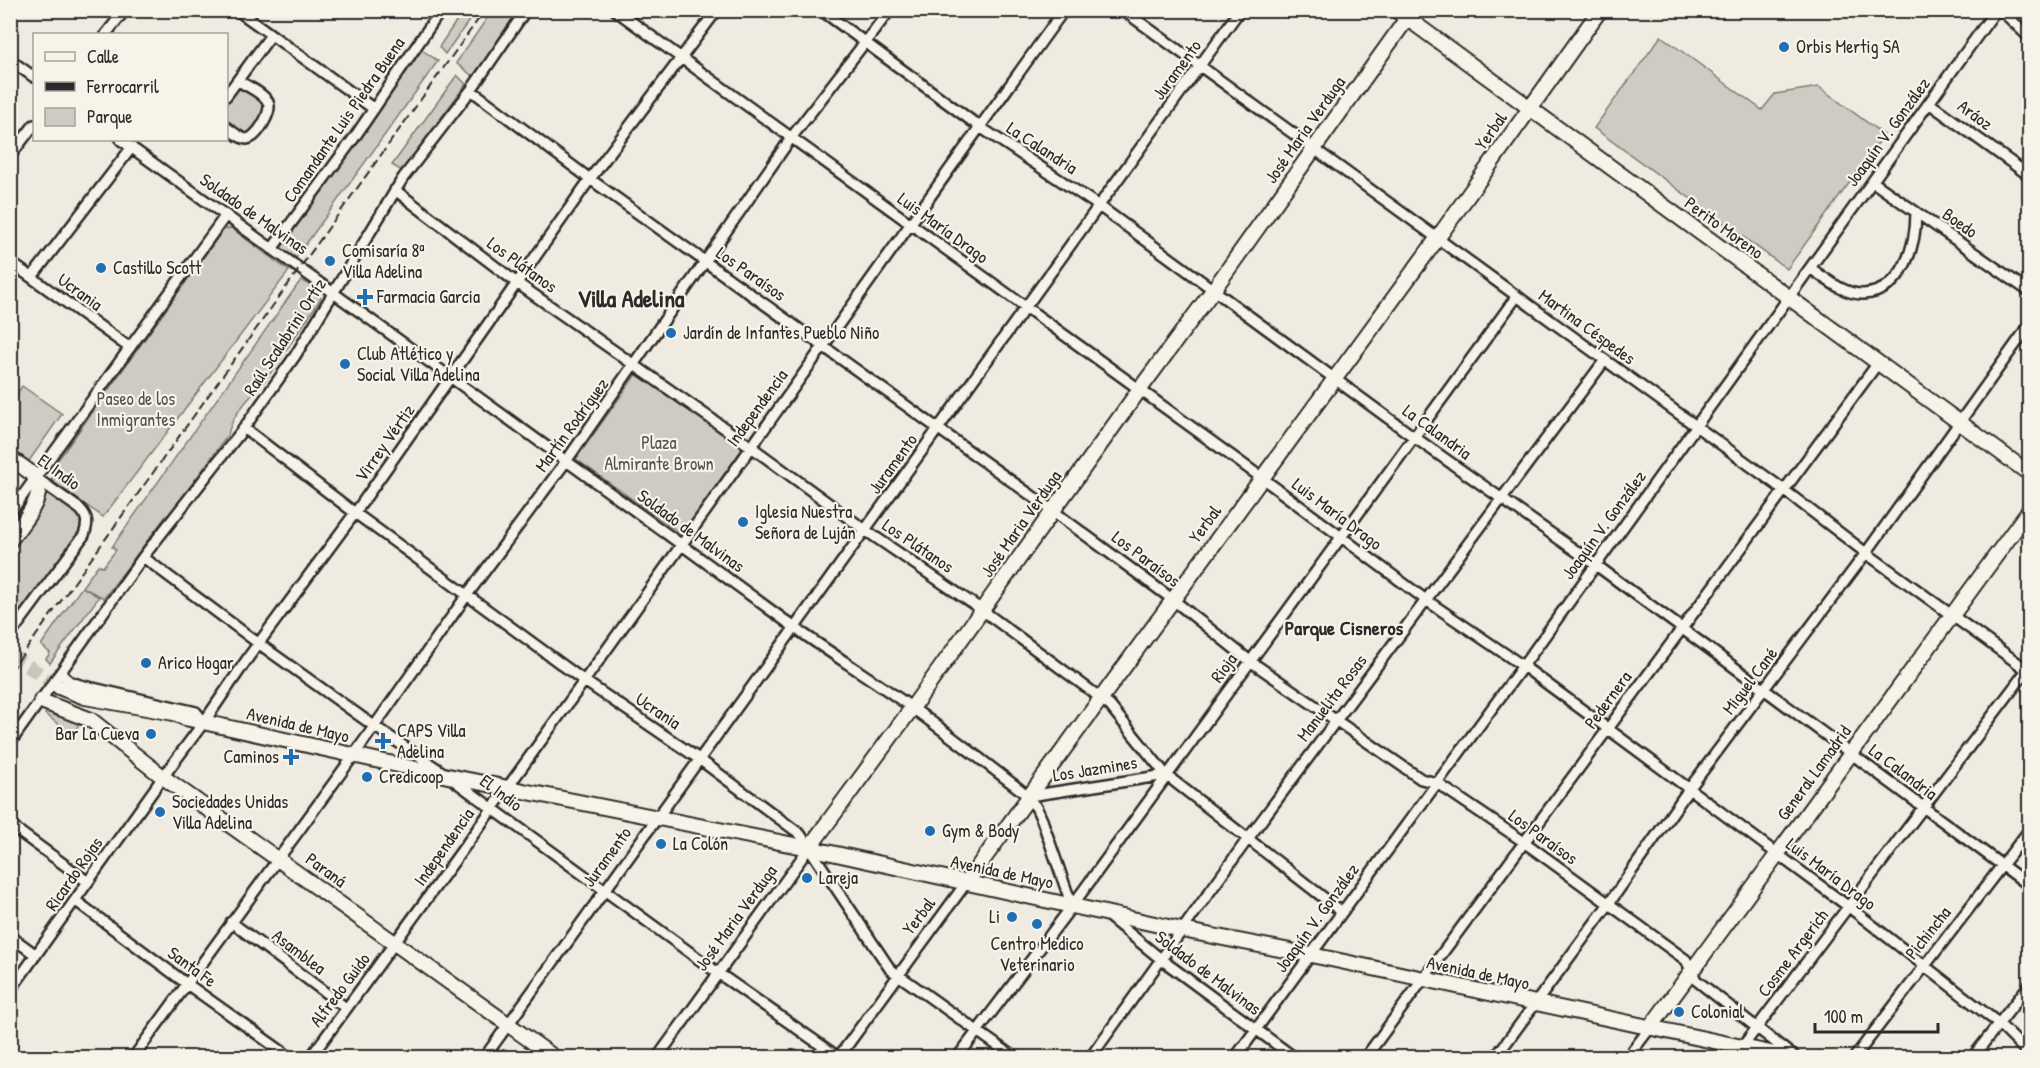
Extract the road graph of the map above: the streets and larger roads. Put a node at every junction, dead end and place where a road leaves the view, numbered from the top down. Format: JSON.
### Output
{"nodes":[{"id":1,"x":125,"y":10,"type":"edge"},
{"id":2,"x":237,"y":10,"type":"edge"},
{"id":3,"x":441,"y":10,"type":"edge"},
{"id":4,"x":526,"y":10,"type":"edge"},
{"id":5,"x":615,"y":10,"type":"edge"},
{"id":6,"x":717,"y":10,"type":"edge"},
{"id":7,"x":821,"y":10,"type":"edge"},
{"id":8,"x":890,"y":10,"type":"edge"},
{"id":9,"x":1064,"y":10,"type":"edge"},
{"id":10,"x":1123,"y":10,"type":"edge"},
{"id":11,"x":1240,"y":10,"type":"edge"},
{"id":12,"x":1600,"y":10,"type":"edge"},
{"id":13,"x":1996,"y":10,"type":"edge"},
{"id":14,"x":2001,"y":10,"type":"edge"},
{"id":15,"x":1405,"y":13,"type":"edge"},
{"id":16,"x":107,"y":33,"type":"edge"},
{"id":17,"x":272,"y":35,"type":"junction"},
{"id":18,"x":2030,"y":38,"type":"edge"},
{"id":19,"x":865,"y":43,"type":"junction"},
{"id":20,"x":681,"y":58,"type":"junction"},
{"id":21,"x":10,"y":60,"type":"edge"},
{"id":22,"x":1200,"y":66,"type":"junction"},
{"id":23,"x":33,"y":76,"type":"edge"},
{"id":24,"x":238,"y":81,"type":"junction"},
{"id":25,"x":471,"y":90,"type":"junction"},
{"id":26,"x":228,"y":94,"type":"edge"},
{"id":27,"x":1929,"y":103,"type":"junction"},
{"id":28,"x":1530,"y":108,"type":"junction"},
{"id":29,"x":374,"y":109,"type":"junction"},
{"id":30,"x":33,"y":126,"type":"edge"},
{"id":31,"x":980,"y":127,"type":"junction"},
{"id":32,"x":228,"y":128,"type":"edge"},
{"id":33,"x":791,"y":138,"type":"junction"},
{"id":34,"x":123,"y":141,"type":"edge"},
{"id":35,"x":132,"y":147,"type":"junction"},
{"id":36,"x":1314,"y":148,"type":"junction"},
{"id":37,"x":10,"y":156,"type":"edge"},
{"id":38,"x":2030,"y":176,"type":"edge"},
{"id":39,"x":590,"y":179,"type":"junction"},
{"id":40,"x":1873,"y":182,"type":"junction"},
{"id":41,"x":395,"y":190,"type":"junction"},
{"id":42,"x":1099,"y":206,"type":"junction"},
{"id":43,"x":1916,"y":212,"type":"junction"},
{"id":44,"x":226,"y":215,"type":"junction"},
{"id":45,"x":910,"y":224,"type":"junction"},
{"id":46,"x":1437,"y":239,"type":"junction"},
{"id":47,"x":272,"y":249,"type":"junction"},
{"id":48,"x":705,"y":261,"type":"junction"},
{"id":49,"x":10,"y":262,"type":"edge"},
{"id":50,"x":1810,"y":268,"type":"junction"},
{"id":51,"x":32,"y":277,"type":"junction"},
{"id":52,"x":518,"y":283,"type":"junction"},
{"id":53,"x":1214,"y":289,"type":"junction"},
{"id":54,"x":2030,"y":292,"type":"edge"},
{"id":55,"x":334,"y":293,"type":"junction"},
{"id":56,"x":1517,"y":296,"type":"junction"},
{"id":57,"x":1789,"y":298,"type":"junction"},
{"id":58,"x":1025,"y":308,"type":"junction"},
{"id":59,"x":2030,"y":324,"type":"edge"},
{"id":60,"x":823,"y":344,"type":"junction"},
{"id":61,"x":130,"y":348,"type":"junction"},
{"id":62,"x":1605,"y":360,"type":"junction"},
{"id":63,"x":1878,"y":363,"type":"junction"},
{"id":64,"x":635,"y":365,"type":"junction"},
{"id":65,"x":1334,"y":377,"type":"junction"},
{"id":66,"x":450,"y":378,"type":"junction"},
{"id":67,"x":1140,"y":389,"type":"junction"},
{"id":68,"x":1959,"y":422,"type":"junction"},
{"id":69,"x":1696,"y":426,"type":"junction"},
{"id":70,"x":244,"y":428,"type":"junction"},
{"id":71,"x":938,"y":429,"type":"junction"},
{"id":72,"x":1414,"y":437,"type":"junction"},
{"id":73,"x":750,"y":446,"type":"junction"},
{"id":74,"x":10,"y":459,"type":"edge"},
{"id":75,"x":567,"y":460,"type":"junction"},
{"id":76,"x":2030,"y":474,"type":"edge"},
{"id":77,"x":36,"y":478,"type":"junction"},
{"id":78,"x":1262,"y":478,"type":"junction"},
{"id":79,"x":1784,"y":490,"type":"junction"},
{"id":80,"x":1501,"y":498,"type":"junction"},
{"id":81,"x":2030,"y":509,"type":"edge"},
{"id":82,"x":1053,"y":511,"type":"junction"},
{"id":83,"x":10,"y":513,"type":"edge"},
{"id":84,"x":355,"y":513,"type":"junction"},
{"id":85,"x":865,"y":530,"type":"junction"},
{"id":86,"x":1340,"y":537,"type":"junction"},
{"id":87,"x":10,"y":540,"type":"edge"},
{"id":88,"x":681,"y":543,"type":"junction"},
{"id":89,"x":1866,"y":553,"type":"junction"},
{"id":90,"x":143,"y":557,"type":"junction"},
{"id":91,"x":1596,"y":565,"type":"junction"},
{"id":92,"x":467,"y":595,"type":"junction"},
{"id":93,"x":1172,"y":599,"type":"junction"},
{"id":94,"x":1426,"y":600,"type":"junction"},
{"id":95,"x":982,"y":610,"type":"junction"},
{"id":96,"x":1952,"y":614,"type":"junction"},
{"id":97,"x":795,"y":627,"type":"junction"},
{"id":98,"x":1681,"y":629,"type":"junction"},
{"id":99,"x":10,"y":635,"type":"edge"},
{"id":100,"x":258,"y":644,"type":"junction"},
{"id":101,"x":1250,"y":662,"type":"junction"},
{"id":102,"x":1523,"y":666,"type":"junction"},
{"id":103,"x":2029,"y":669,"type":"edge"},
{"id":104,"x":584,"y":680,"type":"junction"},
{"id":105,"x":58,"y":684,"type":"junction"},
{"id":106,"x":1765,"y":690,"type":"junction"},
{"id":107,"x":1101,"y":698,"type":"junction"},
{"id":108,"x":41,"y":701,"type":"junction"},
{"id":109,"x":912,"y":708,"type":"junction"},
{"id":110,"x":1335,"y":721,"type":"junction"},
{"id":111,"x":204,"y":722,"type":"junction"},
{"id":112,"x":374,"y":726,"type":"junction"},
{"id":113,"x":1608,"y":729,"type":"junction"},
{"id":114,"x":10,"y":743,"type":"edge"},
{"id":115,"x":1851,"y":753,"type":"junction"},
{"id":116,"x":354,"y":755,"type":"junction"},
{"id":117,"x":699,"y":759,"type":"junction"},
{"id":118,"x":1166,"y":775,"type":"junction"},
{"id":119,"x":448,"y":776,"type":"junction"},
{"id":120,"x":163,"y":777,"type":"junction"},
{"id":121,"x":1437,"y":783,"type":"junction"},
{"id":122,"x":507,"y":787,"type":"junction"},
{"id":123,"x":1689,"y":789,"type":"junction"},
{"id":124,"x":1028,"y":796,"type":"junction"},
{"id":125,"x":1922,"y":807,"type":"junction"},
{"id":126,"x":491,"y":809,"type":"junction"},
{"id":127,"x":656,"y":817,"type":"junction"},
{"id":128,"x":10,"y":825,"type":"edge"},
{"id":129,"x":2030,"y":829,"type":"edge"},
{"id":130,"x":1247,"y":840,"type":"junction"},
{"id":131,"x":1524,"y":842,"type":"junction"},
{"id":132,"x":809,"y":849,"type":"junction"},
{"id":133,"x":1777,"y":854,"type":"junction"},
{"id":134,"x":279,"y":858,"type":"junction"},
{"id":135,"x":2001,"y":866,"type":"junction"},
{"id":136,"x":88,"y":882,"type":"junction"},
{"id":137,"x":966,"y":883,"type":"junction"},
{"id":138,"x":2030,"y":886,"type":"edge"},
{"id":139,"x":603,"y":890,"type":"junction"},
{"id":140,"x":76,"y":901,"type":"junction"},
{"id":141,"x":1608,"y":905,"type":"junction"},
{"id":142,"x":1072,"y":906,"type":"junction"},
{"id":143,"x":1849,"y":907,"type":"junction"},
{"id":144,"x":1104,"y":912,"type":"junction"},
{"id":145,"x":1342,"y":912,"type":"junction"},
{"id":146,"x":231,"y":922,"type":"junction"},
{"id":147,"x":1182,"y":930,"type":"junction"},
{"id":148,"x":10,"y":936,"type":"edge"},
{"id":149,"x":396,"y":943,"type":"junction"},
{"id":150,"x":36,"y":955,"type":"junction"},
{"id":151,"x":1311,"y":956,"type":"junction"},
{"id":152,"x":1162,"y":960,"type":"junction"},
{"id":153,"x":1923,"y":966,"type":"junction"},
{"id":154,"x":1691,"y":972,"type":"junction"},
{"id":155,"x":717,"y":973,"type":"junction"},
{"id":156,"x":897,"y":975,"type":"junction"},
{"id":157,"x":1423,"y":979,"type":"junction"},
{"id":158,"x":187,"y":984,"type":"junction"},
{"id":159,"x":2030,"y":984,"type":"edge"},
{"id":160,"x":10,"y":991,"type":"edge"},
{"id":161,"x":1535,"y":1004,"type":"junction"},
{"id":162,"x":346,"y":1008,"type":"junction"},
{"id":163,"x":1998,"y":1023,"type":"junction"},
{"id":164,"x":509,"y":1024,"type":"junction"},
{"id":165,"x":1756,"y":1027,"type":"junction"},
{"id":166,"x":1650,"y":1028,"type":"junction"},
{"id":167,"x":1255,"y":1030,"type":"junction"},
{"id":168,"x":976,"y":1031,"type":"junction"},
{"id":169,"x":1738,"y":1052,"type":"edge"},
{"id":170,"x":2030,"y":1054,"type":"edge"},
{"id":171,"x":10,"y":1055,"type":"edge"},
{"id":172,"x":838,"y":1057,"type":"edge"},
{"id":173,"x":14,"y":1058,"type":"edge"},
{"id":174,"x":133,"y":1058,"type":"edge"},
{"id":175,"x":291,"y":1058,"type":"edge"},
{"id":176,"x":310,"y":1058,"type":"edge"},
{"id":177,"x":484,"y":1058,"type":"edge"},
{"id":178,"x":555,"y":1058,"type":"edge"},
{"id":179,"x":657,"y":1058,"type":"edge"},
{"id":180,"x":957,"y":1058,"type":"edge"},
{"id":181,"x":1015,"y":1058,"type":"edge"},
{"id":182,"x":1090,"y":1058,"type":"edge"},
{"id":183,"x":1235,"y":1058,"type":"edge"},
{"id":184,"x":1294,"y":1058,"type":"edge"},
{"id":185,"x":1365,"y":1058,"type":"edge"},
{"id":186,"x":1495,"y":1058,"type":"edge"},
{"id":187,"x":1628,"y":1058,"type":"edge"},
{"id":188,"x":1794,"y":1058,"type":"edge"},
{"id":189,"x":1854,"y":1058,"type":"edge"},
{"id":190,"x":1972,"y":1058,"type":"edge"}],
"edges":[{"from":1,"to":16,"type":"street"},
{"from":2,"to":17,"type":"street"},
{"from":3,"to":29,"type":"street","name":"Comandante Luis Piedra Buena"},
{"from":4,"to":25,"type":"street","name":"Raúl Scalabrini Ortíz"},
{"from":5,"to":20,"type":"street","name":"Luis María Drago"},
{"from":6,"to":20,"type":"street","name":"Virrey Vértiz"},
{"from":7,"to":19,"type":"street","name":"La Calandria"},
{"from":8,"to":19,"type":"street","name":"Martín Rodríguez"},
{"from":9,"to":31,"type":"street","name":"Independencia"},
{"from":10,"to":22,"type":"street","name":"Martina Céspedes"},
{"from":11,"to":22,"type":"street","name":"Juramento"},
{"from":12,"to":28,"type":"street","name":"Yerbal"},
{"from":13,"to":27,"type":"street","name":"Joaquín V. González"},
{"from":14,"to":18,"type":"street"},
{"from":15,"to":28,"type":"street","name":"Perito Moreno"},
{"from":15,"to":36,"type":"street","name":"José Maria Verduga"},
{"from":17,"to":24,"type":"street"},
{"from":17,"to":29,"type":"street"},
{"from":19,"to":31,"type":"street","name":"La Calandria"},
{"from":19,"to":33,"type":"street","name":"Martín Rodríguez"},
{"from":20,"to":33,"type":"street","name":"Luis María Drago"},
{"from":20,"to":39,"type":"street","name":"Virrey Vértiz"},
{"from":21,"to":23,"type":"street"},
{"from":22,"to":36,"type":"street","name":"Martina Céspedes"},
{"from":22,"to":42,"type":"street","name":"Juramento"},
{"from":24,"to":26,"type":"street"},
{"from":24,"to":32,"type":"street"},
{"from":25,"to":39,"type":"street","name":"Los Paraísos"},
{"from":25,"to":41,"type":"street","name":"Raúl Scalabrini Ortíz"},
{"from":27,"to":38,"type":"street","name":"Aráoz"},
{"from":27,"to":40,"type":"street","name":"Joaquín V. González"},
{"from":28,"to":46,"type":"street","name":"Yerbal"},
{"from":28,"to":57,"type":"street","name":"Perito Moreno"},
{"from":29,"to":47,"type":"street","name":"Comandante Luis Piedra Buena"},
{"from":30,"to":37,"type":"street"},
{"from":31,"to":42,"type":"street","name":"La Calandria"},
{"from":31,"to":45,"type":"street","name":"Independencia"},
{"from":33,"to":45,"type":"street","name":"Luis María Drago"},
{"from":33,"to":48,"type":"street","name":"Martín Rodríguez"},
{"from":34,"to":35,"type":"street","name":"Soldado de Malvinas"},
{"from":35,"to":44,"type":"street","name":"Soldado de Malvinas"},
{"from":35,"to":51,"type":"street"},
{"from":36,"to":46,"type":"street","name":"Martina Céspedes"},
{"from":36,"to":53,"type":"street","name":"José Maria Verduga"},
{"from":39,"to":48,"type":"street","name":"Los Paraísos"},
{"from":39,"to":52,"type":"street","name":"Virrey Vértiz"},
{"from":40,"to":43,"type":"street","name":"Boedo"},
{"from":40,"to":50,"type":"street","name":"Joaquín V. González"},
{"from":41,"to":52,"type":"street","name":"Los Plátanos"},
{"from":41,"to":55,"type":"street","name":"Raúl Scalabrini Ortíz"},
{"from":42,"to":53,"type":"street","name":"La Calandria"},
{"from":42,"to":58,"type":"street","name":"Juramento"},
{"from":43,"to":50,"type":"street"},
{"from":43,"to":54,"type":"street","name":"Boedo"},
{"from":44,"to":47,"type":"street","name":"Soldado de Malvinas"},
{"from":44,"to":61,"type":"street"},
{"from":45,"to":58,"type":"street","name":"Luis María Drago"},
{"from":45,"to":60,"type":"street","name":"Independencia"},
{"from":46,"to":56,"type":"street","name":"Martina Céspedes"},
{"from":46,"to":65,"type":"street","name":"Yerbal"},
{"from":47,"to":55,"type":"street","name":"Soldado de Malvinas"},
{"from":48,"to":60,"type":"street","name":"Los Paraísos"},
{"from":48,"to":64,"type":"street","name":"Martín Rodríguez"},
{"from":49,"to":51,"type":"street","name":"Ucrania"},
{"from":50,"to":57,"type":"street","name":"Joaquín V. González"},
{"from":51,"to":61,"type":"street","name":"Ucrania"},
{"from":52,"to":64,"type":"street","name":"Los Plátanos"},
{"from":52,"to":66,"type":"street","name":"Virrey Vértiz"},
{"from":53,"to":65,"type":"street","name":"La Calandria"},
{"from":53,"to":67,"type":"street","name":"José Maria Verduga"},
{"from":55,"to":66,"type":"street","name":"Soldado de Malvinas"},
{"from":55,"to":70,"type":"street","name":"Raúl Scalabrini Ortíz"},
{"from":56,"to":62,"type":"street","name":"Martina Céspedes"},
{"from":56,"to":72,"type":"street","name":"Rioja"},
{"from":57,"to":63,"type":"street","name":"Perito Moreno"},
{"from":57,"to":69,"type":"street","name":"Joaquín V. González"},
{"from":58,"to":67,"type":"street","name":"Luis María Drago"},
{"from":58,"to":71,"type":"street","name":"Juramento"},
{"from":59,"to":68,"type":"street","name":"Miguel Cané"},
{"from":60,"to":71,"type":"street","name":"Los Paraísos"},
{"from":60,"to":73,"type":"street","name":"Independencia"},
{"from":61,"to":77,"type":"street"},
{"from":62,"to":69,"type":"street","name":"Martina Céspedes"},
{"from":62,"to":80,"type":"street","name":"Manuelita Rosas"},
{"from":63,"to":68,"type":"street","name":"Perito Moreno"},
{"from":63,"to":79,"type":"street","name":"Pedernera"},
{"from":64,"to":73,"type":"street","name":"Los Plátanos"},
{"from":64,"to":75,"type":"street","name":"Martín Rodríguez"},
{"from":65,"to":72,"type":"street","name":"La Calandria"},
{"from":65,"to":78,"type":"street","name":"Yerbal"},
{"from":66,"to":75,"type":"street","name":"Soldado de Malvinas"},
{"from":66,"to":84,"type":"street","name":"Virrey Vértiz"},
{"from":67,"to":78,"type":"street","name":"Luis María Drago"},
{"from":67,"to":82,"type":"street","name":"José Maria Verduga"},
{"from":68,"to":76,"type":"street","name":"Perito Moreno"},
{"from":68,"to":89,"type":"street","name":"Miguel Cané"},
{"from":69,"to":79,"type":"street","name":"Martina Céspedes"},
{"from":69,"to":91,"type":"street","name":"Joaquín V. González"},
{"from":70,"to":84,"type":"street","name":"Ucrania"},
{"from":70,"to":90,"type":"street","name":"Raúl Scalabrini Ortíz"},
{"from":71,"to":82,"type":"street","name":"Los Paraísos"},
{"from":71,"to":85,"type":"street","name":"Juramento"},
{"from":72,"to":80,"type":"street","name":"La Calandria"},
{"from":72,"to":86,"type":"street","name":"Rioja"},
{"from":73,"to":85,"type":"street","name":"Los Plátanos"},
{"from":73,"to":88,"type":"street","name":"Independencia"},
{"from":74,"to":77,"type":"street","name":"El Indio"},
{"from":75,"to":88,"type":"street","name":"Soldado de Malvinas"},
{"from":75,"to":92,"type":"street","name":"Martín Rodríguez"},
{"from":77,"to":83,"type":"street"},
{"from":77,"to":87,"type":"street"},
{"from":77,"to":99,"type":"street","name":"El Indio"},
{"from":78,"to":86,"type":"street","name":"Luis María Drago"},
{"from":78,"to":93,"type":"street","name":"Yerbal"},
{"from":79,"to":89,"type":"street","name":"Martina Céspedes"},
{"from":79,"to":98,"type":"street","name":"Pedernera"},
{"from":80,"to":91,"type":"street","name":"La Calandria"},
{"from":80,"to":94,"type":"street","name":"Manuelita Rosas"},
{"from":81,"to":96,"type":"street","name":"General Lamadrid"},
{"from":82,"to":93,"type":"street","name":"Los Paraísos"},
{"from":82,"to":95,"type":"street","name":"José Maria Verduga"},
{"from":84,"to":92,"type":"street","name":"Ucrania"},
{"from":84,"to":100,"type":"street","name":"Virrey Vértiz"},
{"from":85,"to":95,"type":"street","name":"Los Plátanos"},
{"from":85,"to":97,"type":"street","name":"Juramento"},
{"from":86,"to":94,"type":"street","name":"Luis María Drago"},
{"from":86,"to":101,"type":"street","name":"Rioja"},
{"from":88,"to":97,"type":"street","name":"Soldado de Malvinas"},
{"from":88,"to":104,"type":"street","name":"Independencia"},
{"from":89,"to":96,"type":"street","name":"Martina Céspedes"},
{"from":89,"to":106,"type":"street","name":"Miguel Cané"},
{"from":90,"to":100,"type":"street","name":"El Indio"},
{"from":90,"to":105,"type":"street","name":"Raúl Scalabrini Ortíz"},
{"from":91,"to":98,"type":"street","name":"La Calandria"},
{"from":91,"to":102,"type":"street","name":"Joaquín V. González"},
{"from":92,"to":104,"type":"street","name":"Ucrania"},
{"from":92,"to":112,"type":"street","name":"Martín Rodríguez"},
{"from":93,"to":101,"type":"street","name":"Los Paraísos"},
{"from":93,"to":107,"type":"street","name":"Yerbal"},
{"from":94,"to":102,"type":"street","name":"Luis María Drago"},
{"from":94,"to":110,"type":"street","name":"Manuelita Rosas"},
{"from":95,"to":107,"type":"street","name":"Los Plátanos"},
{"from":95,"to":109,"type":"street","name":"José Maria Verduga"},
{"from":96,"to":103,"type":"street","name":"Martina Céspedes"},
{"from":96,"to":115,"type":"street","name":"General Lamadrid"},
{"from":97,"to":109,"type":"street","name":"Soldado de Malvinas"},
{"from":97,"to":117,"type":"street","name":"Juramento"},
{"from":98,"to":106,"type":"street","name":"La Calandria"},
{"from":98,"to":113,"type":"street","name":"Pedernera"},
{"from":100,"to":111,"type":"street","name":"Virrey Vértiz"},
{"from":100,"to":112,"type":"street","name":"El Indio"},
{"from":101,"to":110,"type":"street","name":"Los Paraísos"},
{"from":101,"to":118,"type":"street","name":"Rioja"},
{"from":102,"to":113,"type":"street","name":"Luis María Drago"},
{"from":102,"to":121,"type":"street","name":"Joaquín V. González"},
{"from":103,"to":125,"type":"street","name":"Cosme Argerich"},
{"from":104,"to":117,"type":"street","name":"Ucrania"},
{"from":104,"to":122,"type":"street","name":"Independencia"},
{"from":105,"to":108,"type":"street","name":"Raúl Scalabrini Ortíz"},
{"from":105,"to":111,"type":"street","name":"Avenida de Mayo"},
{"from":105,"to":111,"type":"street","name":"Avenida de Mayo"},
{"from":106,"to":115,"type":"street","name":"La Calandria"},
{"from":106,"to":123,"type":"street","name":"Miguel Cané"},
{"from":107,"to":118,"type":"street","name":"Los Plátanos"},
{"from":107,"to":124,"type":"street","name":"Yerbal"},
{"from":108,"to":114,"type":"street","name":"Raúl Scalabrini Ortíz"},
{"from":108,"to":120,"type":"street","name":"Paraná"},
{"from":109,"to":124,"type":"street","name":"Soldado de Malvinas"},
{"from":109,"to":132,"type":"street","name":"José Maria Verduga"},
{"from":110,"to":121,"type":"street","name":"Los Paraísos"},
{"from":110,"to":130,"type":"street","name":"Manuelita Rosas"},
{"from":111,"to":116,"type":"street","name":"Avenida de Mayo"},
{"from":111,"to":120,"type":"street","name":"Virrey Vértiz"},
{"from":112,"to":116,"type":"street","name":"Martín Rodríguez"},
{"from":112,"to":119,"type":"street","name":"El Indio"},
{"from":113,"to":123,"type":"street","name":"Luis María Drago"},
{"from":113,"to":131,"type":"street","name":"Pedernera"},
{"from":115,"to":125,"type":"street","name":"La Calandria"},
{"from":115,"to":133,"type":"street","name":"General Lamadrid"},
{"from":116,"to":119,"type":"street","name":"Avenida de Mayo"},
{"from":116,"to":134,"type":"street","name":"Martín Rodríguez"},
{"from":117,"to":127,"type":"street","name":"Juramento"},
{"from":117,"to":132,"type":"street","name":"Ucrania"},
{"from":118,"to":124,"type":"street","name":"Los Jazmines"},
{"from":118,"to":130,"type":"street","name":"Los Plátanos"},
{"from":118,"to":142,"type":"street","name":"Rioja"},
{"from":119,"to":122,"type":"street","name":"Avenida de Mayo"},
{"from":119,"to":126,"type":"street","name":"El Indio"},
{"from":120,"to":134,"type":"street","name":"Paraná"},
{"from":120,"to":136,"type":"street","name":"Ricardo Rojas"},
{"from":121,"to":131,"type":"street","name":"Los Paraísos"},
{"from":121,"to":145,"type":"street","name":"Joaquín V. González"},
{"from":122,"to":126,"type":"street","name":"Independencia"},
{"from":122,"to":127,"type":"street","name":"Avenida de Mayo"},
{"from":123,"to":133,"type":"street","name":"Luis María Drago"},
{"from":123,"to":141,"type":"street","name":"Miguel Cané"},
{"from":124,"to":137,"type":"street","name":"Yerbal"},
{"from":124,"to":142,"type":"street","name":"Soldado de Malvinas"},
{"from":125,"to":135,"type":"street","name":"La Calandria"},
{"from":125,"to":143,"type":"street","name":"Cosme Argerich"},
{"from":126,"to":139,"type":"street","name":"El Indio"},
{"from":126,"to":149,"type":"street","name":"Independencia"},
{"from":127,"to":132,"type":"street","name":"Avenida de Mayo"},
{"from":127,"to":139,"type":"street","name":"Juramento"},
{"from":128,"to":136,"type":"street"},
{"from":129,"to":135,"type":"street","name":"Pichincha"},
{"from":130,"to":145,"type":"street","name":"Los Plátanos"},
{"from":130,"to":147,"type":"street","name":"Manuelita Rosas"},
{"from":131,"to":141,"type":"street","name":"Los Paraísos"},
{"from":131,"to":157,"type":"street","name":"Pedernera"},
{"from":132,"to":137,"type":"street","name":"Avenida de Mayo"},
{"from":132,"to":155,"type":"street","name":"José Maria Verduga"},
{"from":132,"to":156,"type":"street","name":"Ucrania"},
{"from":133,"to":143,"type":"street","name":"Luis María Drago"},
{"from":133,"to":154,"type":"street","name":"General Lamadrid"},
{"from":134,"to":146,"type":"street","name":"Martín Rodríguez"},
{"from":134,"to":149,"type":"street","name":"Paraná"},
{"from":135,"to":138,"type":"street","name":"La Calandria"},
{"from":135,"to":153,"type":"street","name":"Pichincha"},
{"from":136,"to":140,"type":"street","name":"Ricardo Rojas"},
{"from":137,"to":142,"type":"street","name":"Avenida de Mayo"},
{"from":137,"to":156,"type":"street","name":"Yerbal"},
{"from":139,"to":155,"type":"street","name":"El Indio"},
{"from":139,"to":164,"type":"street","name":"Juramento"},
{"from":140,"to":150,"type":"street","name":"Ricardo Rojas"},
{"from":140,"to":158,"type":"street","name":"Santa Fe"},
{"from":141,"to":154,"type":"street","name":"Los Paraísos"},
{"from":141,"to":161,"type":"street","name":"Miguel Cané"},
{"from":142,"to":144,"type":"street","name":"Avenida de Mayo"},
{"from":142,"to":168,"type":"street","name":"Rioja"},
{"from":143,"to":153,"type":"street","name":"Luis María Drago"},
{"from":143,"to":165,"type":"street","name":"Cosme Argerich"},
{"from":144,"to":147,"type":"street","name":"Avenida de Mayo"},
{"from":144,"to":152,"type":"street","name":"Soldado de Malvinas"},
{"from":145,"to":151,"type":"street","name":"Joaquín V. González"},
{"from":146,"to":158,"type":"street","name":"Martín Rodríguez"},
{"from":146,"to":162,"type":"street","name":"Asamblea"},
{"from":147,"to":151,"type":"street","name":"Avenida de Mayo"},
{"from":147,"to":152,"type":"street","name":"Manuelita Rosas"},
{"from":148,"to":150,"type":"street"},
{"from":149,"to":162,"type":"street","name":"Alfredo Guido"},
{"from":149,"to":164,"type":"street","name":"Paraná"},
{"from":150,"to":160,"type":"street","name":"Ricardo Rojas"},
{"from":151,"to":157,"type":"street","name":"Avenida de Mayo"},
{"from":151,"to":167,"type":"street","name":"Joaquín V. González"},
{"from":152,"to":167,"type":"street","name":"Soldado de Malvinas"},
{"from":152,"to":182,"type":"street","name":"Manuelita Rosas"},
{"from":153,"to":163,"type":"street","name":"Luis María Drago"},
{"from":153,"to":189,"type":"street","name":"Pichincha"},
{"from":154,"to":165,"type":"street","name":"Los Paraísos"},
{"from":154,"to":166,"type":"street","name":"General Lamadrid"},
{"from":155,"to":172,"type":"street","name":"El Indio"},
{"from":155,"to":179,"type":"street","name":"José Maria Verduga"},
{"from":156,"to":168,"type":"street","name":"Ucrania"},
{"from":156,"to":172,"type":"street","name":"Yerbal"},
{"from":157,"to":161,"type":"street","name":"Avenida de Mayo"},
{"from":157,"to":185,"type":"street","name":"Pedernera"},
{"from":158,"to":174,"type":"street","name":"Martín Rodríguez"},
{"from":158,"to":175,"type":"street","name":"Santa Fe"},
{"from":159,"to":163,"type":"street"},
{"from":161,"to":166,"type":"street","name":"Avenida de Mayo"},
{"from":161,"to":186,"type":"street","name":"Miguel Cané"},
{"from":162,"to":176,"type":"street","name":"Alfredo Guido"},
{"from":163,"to":170,"type":"street","name":"Luis María Drago"},
{"from":163,"to":190,"type":"street"},
{"from":164,"to":177,"type":"street","name":"Juramento"},
{"from":164,"to":178,"type":"street","name":"Paraná"},
{"from":165,"to":169,"type":"street","name":"Cosme Argerich"},
{"from":165,"to":188,"type":"street","name":"Los Paraísos"},
{"from":166,"to":169,"type":"street","name":"Avenida de Mayo"},
{"from":166,"to":187,"type":"street","name":"General Lamadrid"},
{"from":167,"to":183,"type":"street","name":"Joaquín V. González"},
{"from":167,"to":184,"type":"street","name":"Soldado de Malvinas"},
{"from":168,"to":180,"type":"street","name":"Rioja"},
{"from":168,"to":181,"type":"street","name":"Ucrania"},
{"from":169,"to":188,"type":"street","name":"Avenida de Mayo"},
{"from":171,"to":173,"type":"street"}]}
